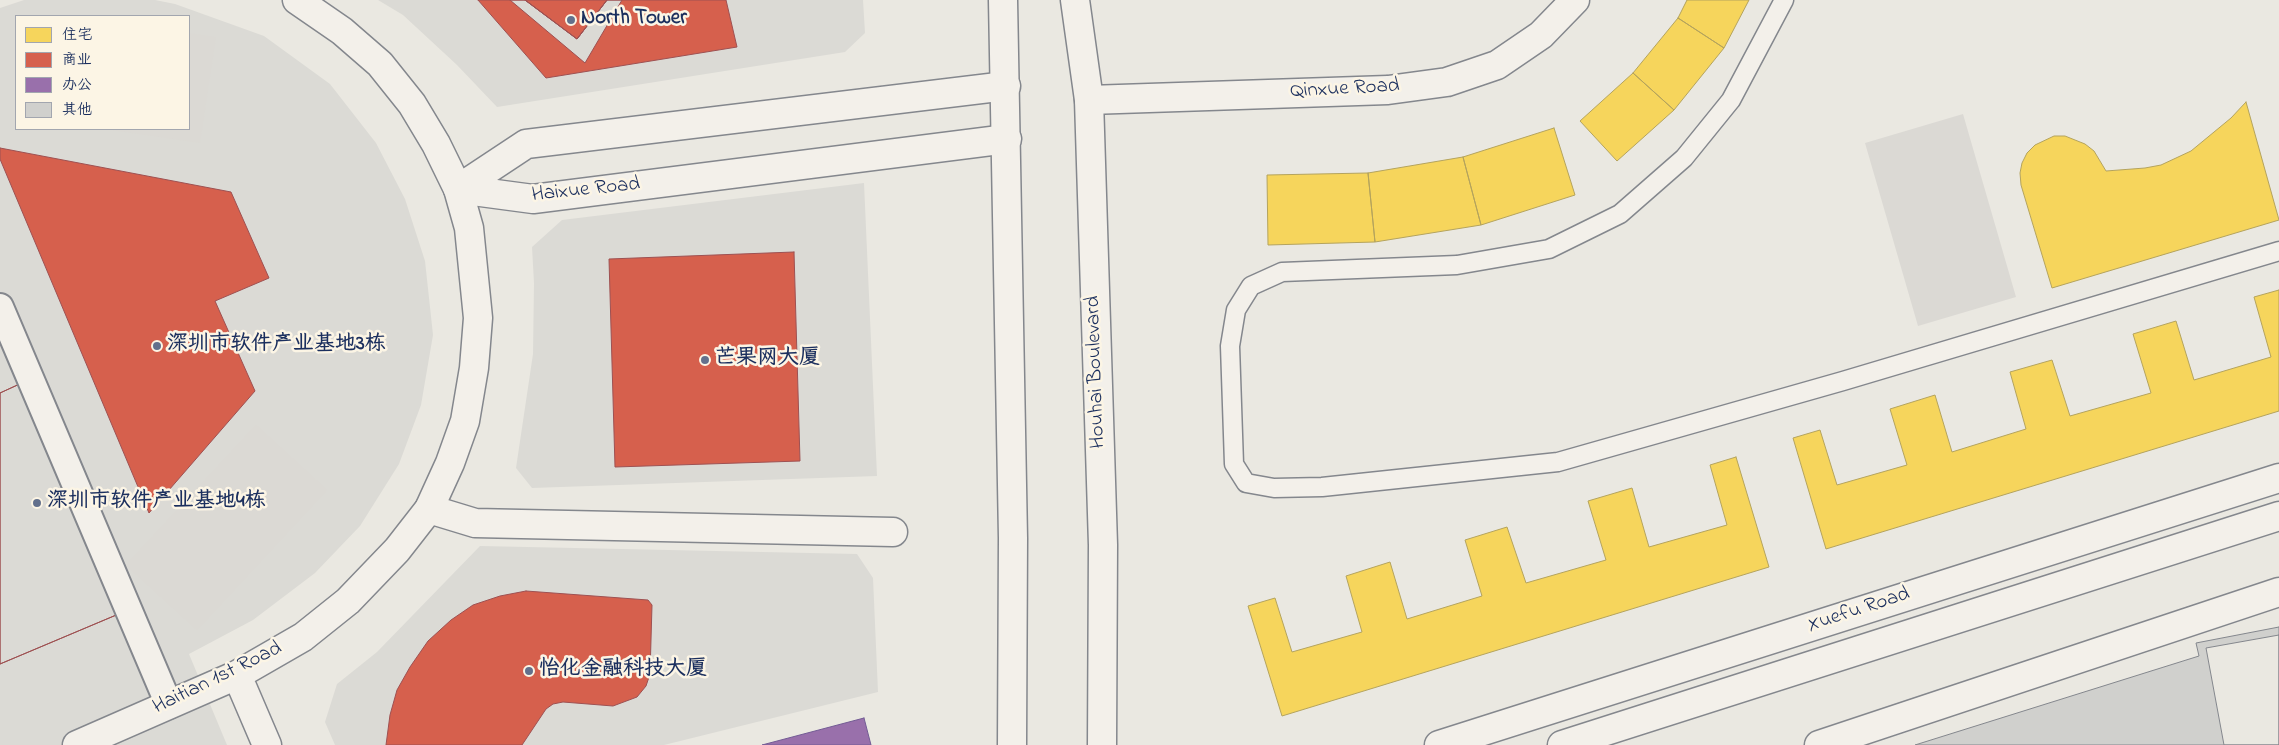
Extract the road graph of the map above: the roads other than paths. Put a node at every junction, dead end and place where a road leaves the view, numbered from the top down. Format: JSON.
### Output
{"nodes":[{"id":1,"x":297,"y":0,"type":"edge"},
{"id":2,"x":982,"y":0,"type":"edge"},
{"id":3,"x":1003,"y":0,"type":"edge"},
{"id":4,"x":1075,"y":0,"type":"edge"},
{"id":5,"x":1092,"y":0,"type":"edge"},
{"id":6,"x":1574,"y":0,"type":"edge"},
{"id":7,"x":1784,"y":0,"type":"edge"},
{"id":8,"x":1006,"y":77,"type":"junction"},
{"id":9,"x":1089,"y":100,"type":"junction"},
{"id":10,"x":1007,"y":139,"type":"junction"},
{"id":11,"x":458,"y":189,"type":"junction"},
{"id":12,"x":2279,"y":251,"type":"edge"},
{"id":13,"x":0,"y":307,"type":"edge"},
{"id":14,"x":9,"y":351,"type":"edge"},
{"id":15,"x":2279,"y":478,"type":"edge"},
{"id":16,"x":429,"y":509,"type":"junction"},
{"id":17,"x":2279,"y":516,"type":"edge"},
{"id":18,"x":893,"y":532,"type":"dead end"},
{"id":19,"x":2279,"y":592,"type":"edge"},
{"id":20,"x":237,"y":675,"type":"junction"},
{"id":21,"x":169,"y":705,"type":"junction"},
{"id":22,"x":77,"y":745,"type":"edge"},
{"id":23,"x":267,"y":745,"type":"edge"},
{"id":24,"x":1012,"y":745,"type":"edge"},
{"id":25,"x":1102,"y":745,"type":"edge"},
{"id":26,"x":1440,"y":745,"type":"edge"},
{"id":27,"x":1562,"y":745,"type":"edge"},
{"id":28,"x":1819,"y":745,"type":"edge"}],
"edges":[{"from":1,"to":11,"type":"street","name":"Haitian 1st Road"},
{"from":2,"to":8,"type":"street"},
{"from":3,"to":8,"type":"street"},
{"from":4,"to":9,"type":"street","name":"Houhai Boulevard"},
{"from":5,"to":9,"type":"street"},
{"from":6,"to":9,"type":"street","name":"Qinxue Road"},
{"from":7,"to":12,"type":"lane"},
{"from":8,"to":10,"type":"street"},
{"from":8,"to":11,"type":"street"},
{"from":9,"to":25,"type":"street","name":"Houhai Boulevard"},
{"from":10,"to":11,"type":"street","name":"Haixue Road"},
{"from":10,"to":24,"type":"street"},
{"from":11,"to":16,"type":"street","name":"Haitian 1st Road"},
{"from":13,"to":14,"type":"street"},
{"from":14,"to":21,"type":"street"},
{"from":15,"to":26,"type":"street","name":"Xuefu Road"},
{"from":16,"to":18,"type":"street"},
{"from":16,"to":20,"type":"street","name":"Haitian 1st Road"},
{"from":17,"to":27,"type":"street","name":"Xuefu Road"},
{"from":19,"to":28,"type":"street"},
{"from":20,"to":21,"type":"street","name":"Haitian 1st Road"},
{"from":20,"to":23,"type":"street"},
{"from":21,"to":22,"type":"street","name":"Haitian 1st Road"}]}
